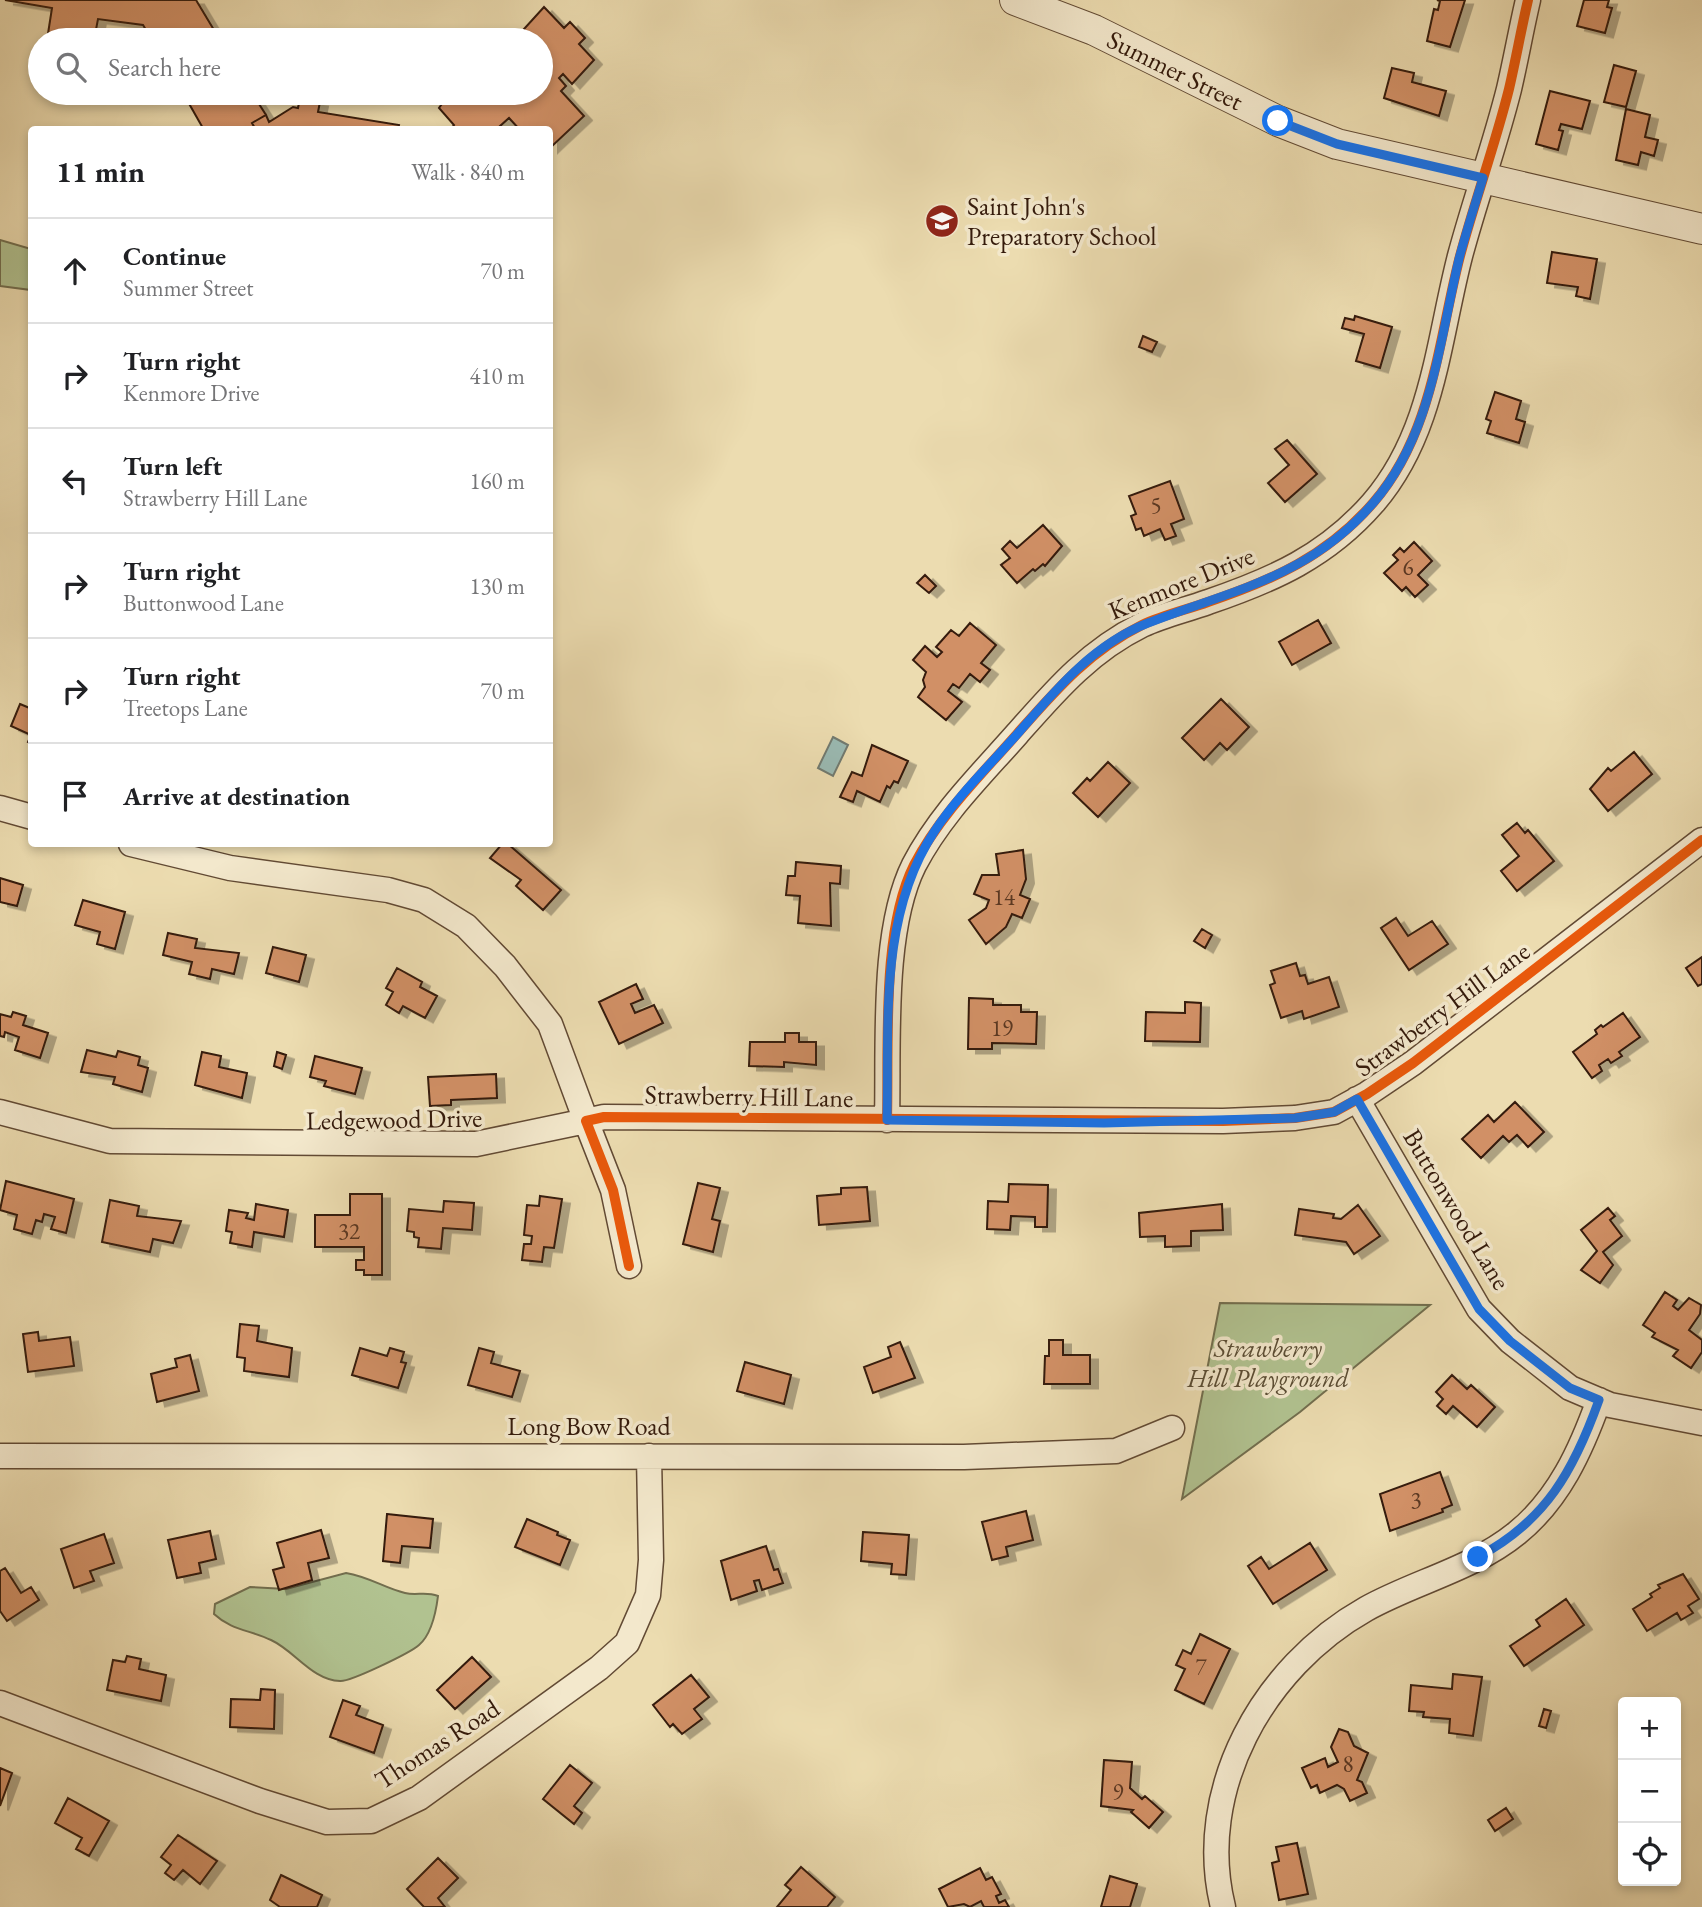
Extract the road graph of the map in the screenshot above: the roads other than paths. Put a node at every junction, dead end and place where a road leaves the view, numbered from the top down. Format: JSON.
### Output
{"nodes":[{"id":1,"x":1015,"y":0,"type":"edge"},
{"id":2,"x":1528,"y":0,"type":"edge"},
{"id":3,"x":1483,"y":178,"type":"junction"},
{"id":4,"x":1702,"y":229,"type":"edge"},
{"id":5,"x":0,"y":808,"type":"edge"},
{"id":6,"x":28,"y":816,"type":"edge"},
{"id":7,"x":1702,"y":839,"type":"edge"},
{"id":8,"x":143,"y":847,"type":"edge"},
{"id":9,"x":1357,"y":1099,"type":"junction"},
{"id":10,"x":0,"y":1112,"type":"edge"},
{"id":11,"x":887,"y":1120,"type":"junction"},
{"id":12,"x":586,"y":1121,"type":"junction"},
{"id":13,"x":629,"y":1266,"type":"dead end"},
{"id":14,"x":1599,"y":1400,"type":"junction"},
{"id":15,"x":1702,"y":1423,"type":"edge"},
{"id":16,"x":1172,"y":1428,"type":"dead end"},
{"id":17,"x":0,"y":1456,"type":"edge"},
{"id":18,"x":649,"y":1456,"type":"junction"},
{"id":19,"x":0,"y":1703,"type":"edge"},
{"id":20,"x":1223,"y":1907,"type":"edge"}],
"edges":[{"from":1,"to":3,"type":"street","name":"Summer Street"},
{"from":2,"to":3,"type":"street","name":"Kenmore Drive"},
{"from":3,"to":4,"type":"street","name":"Summer Street"},
{"from":3,"to":11,"type":"street","name":"Kenmore Drive"},
{"from":5,"to":6,"type":"street"},
{"from":7,"to":9,"type":"street","name":"Strawberry Hill Lane"},
{"from":8,"to":12,"type":"street"},
{"from":9,"to":11,"type":"street","name":"Strawberry Hill Lane"},
{"from":9,"to":14,"type":"street","name":"Buttonwood Lane"},
{"from":10,"to":12,"type":"street","name":"Ledgewood Drive"},
{"from":11,"to":12,"type":"street","name":"Strawberry Hill Lane"},
{"from":12,"to":13,"type":"street"},
{"from":14,"to":15,"type":"street","name":"Buttonwood Lane"},
{"from":14,"to":20,"type":"street"},
{"from":16,"to":18,"type":"street","name":"Long Bow Road"},
{"from":17,"to":18,"type":"street","name":"Long Bow Road"},
{"from":18,"to":19,"type":"street","name":"Thomas Road"}]}
